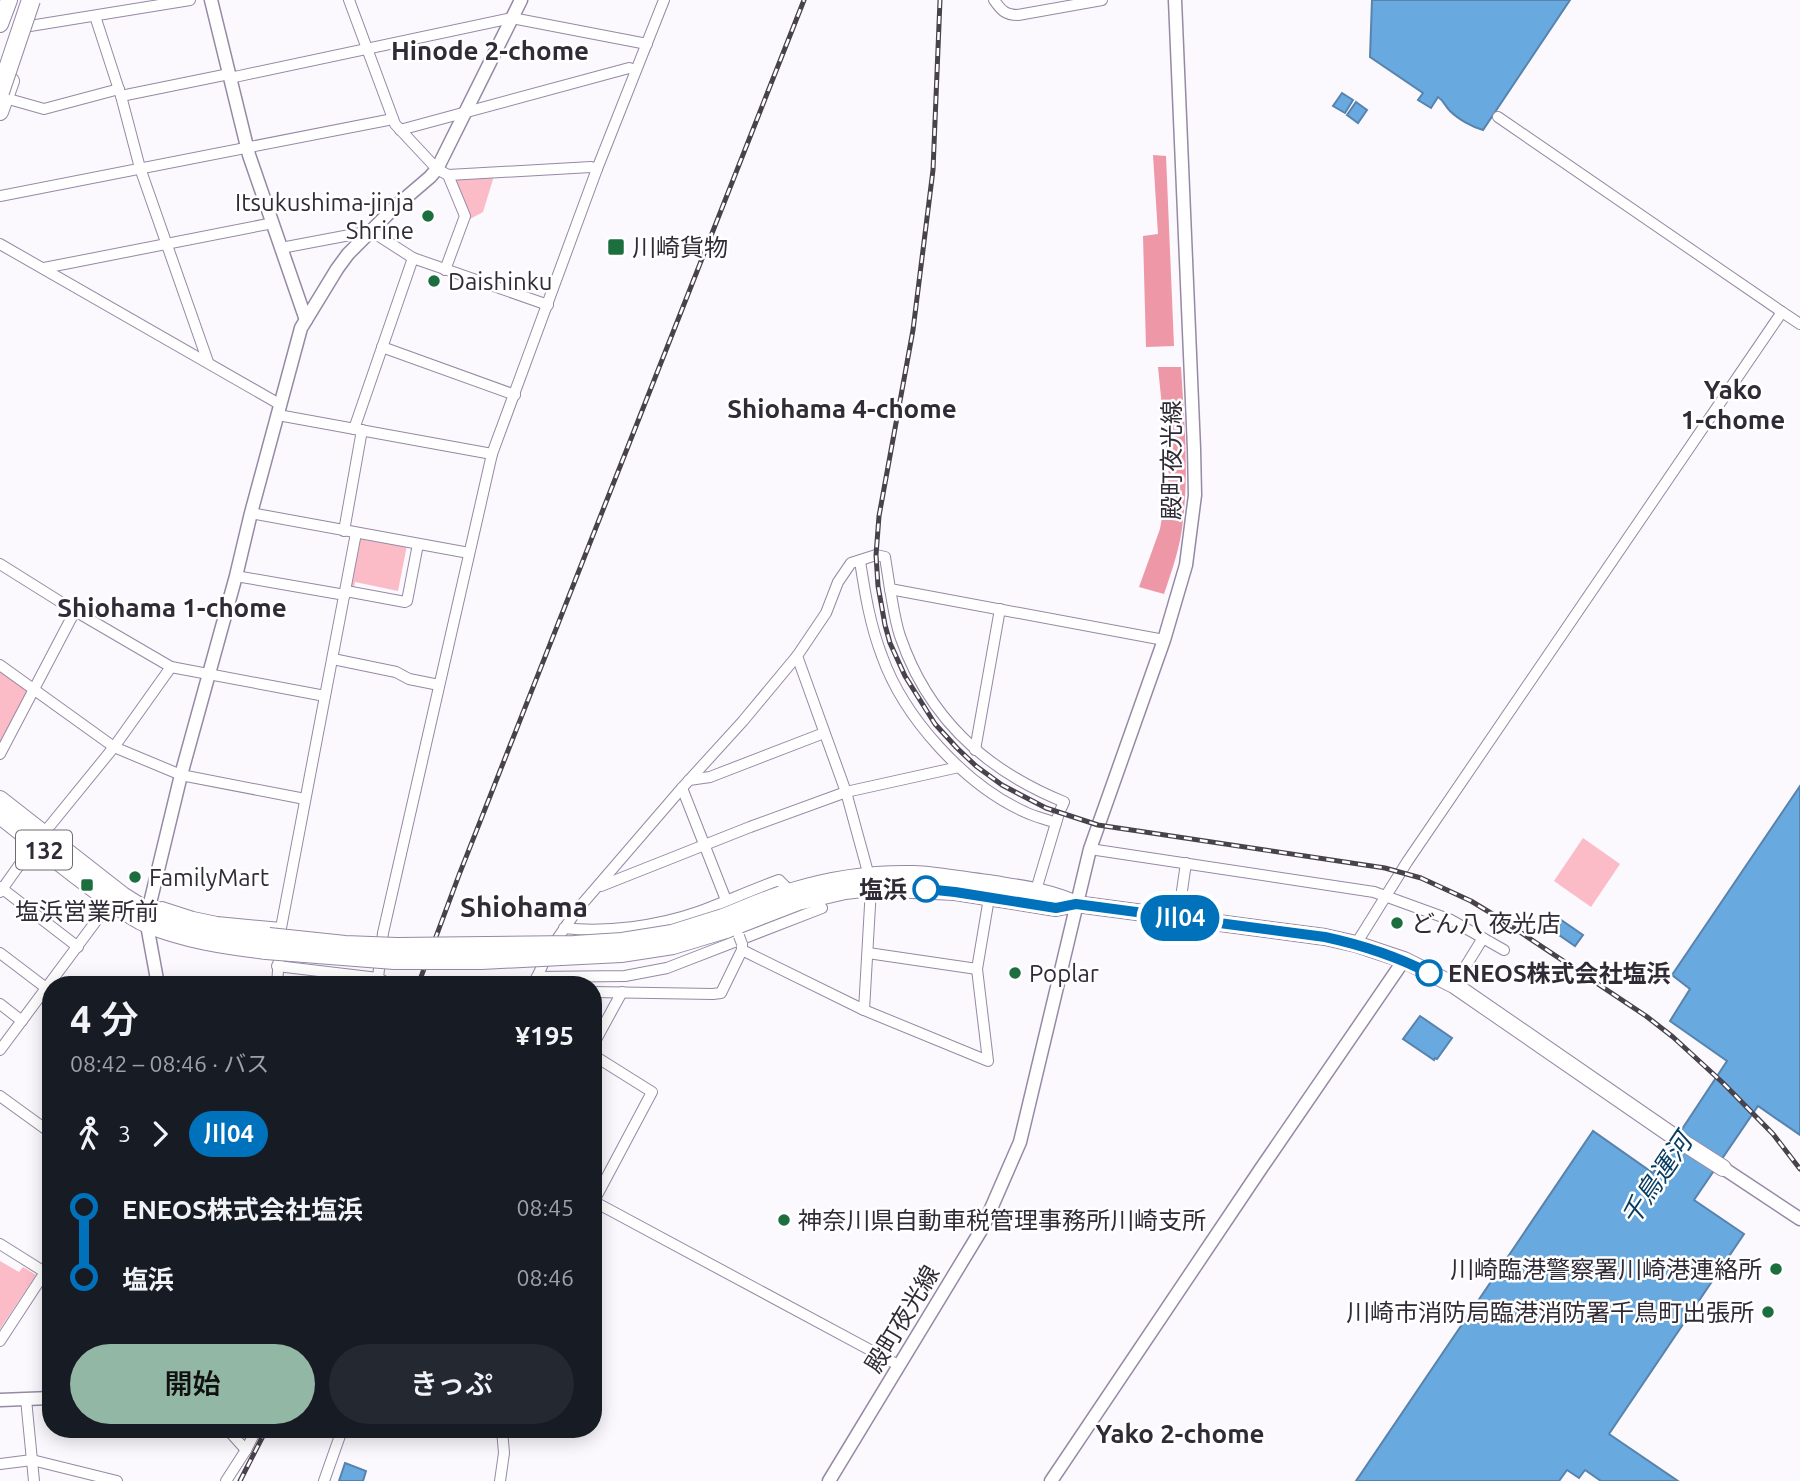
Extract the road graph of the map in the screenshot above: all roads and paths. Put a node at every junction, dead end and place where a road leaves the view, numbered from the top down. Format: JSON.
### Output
{"nodes":[{"id":1,"x":9,"y":0,"type":"edge"},
{"id":2,"x":19,"y":0,"type":"edge"},
{"id":3,"x":31,"y":0,"type":"edge"},
{"id":4,"x":39,"y":0,"type":"edge"},
{"id":5,"x":190,"y":0,"type":"edge"},
{"id":6,"x":211,"y":0,"type":"edge"},
{"id":7,"x":349,"y":0,"type":"edge"},
{"id":8,"x":521,"y":0,"type":"edge"},
{"id":9,"x":664,"y":0,"type":"edge"},
{"id":10,"x":993,"y":0,"type":"edge"},
{"id":11,"x":1102,"y":0,"type":"edge"},
{"id":12,"x":1175,"y":0,"type":"edge"},
{"id":13,"x":142,"y":3,"type":"edge"},
{"id":14,"x":95,"y":16,"type":"junction"},
{"id":15,"x":512,"y":18,"type":"junction"},
{"id":16,"x":0,"y":24,"type":"edge"},
{"id":17,"x":30,"y":26,"type":"junction"},
{"id":18,"x":0,"y":31,"type":"edge"},
{"id":19,"x":647,"y":44,"type":"junction"},
{"id":20,"x":368,"y":50,"type":"junction"},
{"id":21,"x":0,"y":55,"type":"edge"},
{"id":22,"x":635,"y":70,"type":"junction"},
{"id":23,"x":229,"y":76,"type":"junction"},
{"id":24,"x":120,"y":92,"type":"junction"},
{"id":25,"x":2,"y":101,"type":"edge"},
{"id":26,"x":464,"y":112,"type":"junction"},
{"id":27,"x":1498,"y":117,"type":"dead end"},
{"id":28,"x":393,"y":119,"type":"junction"},
{"id":29,"x":400,"y":130,"type":"junction"},
{"id":30,"x":247,"y":148,"type":"junction"},
{"id":31,"x":140,"y":168,"type":"junction"},
{"id":32,"x":597,"y":169,"type":"junction"},
{"id":33,"x":442,"y":172,"type":"junction"},
{"id":34,"x":0,"y":196,"type":"edge"},
{"id":35,"x":273,"y":223,"type":"junction"},
{"id":36,"x":372,"y":231,"type":"junction"},
{"id":37,"x":0,"y":244,"type":"edge"},
{"id":38,"x":168,"y":244,"type":"junction"},
{"id":39,"x":281,"y":248,"type":"junction"},
{"id":40,"x":413,"y":258,"type":"junction"},
{"id":41,"x":44,"y":268,"type":"junction"},
{"id":42,"x":445,"y":270,"type":"junction"},
{"id":43,"x":548,"y":305,"type":"junction"},
{"id":44,"x":1782,"y":312,"type":"junction"},
{"id":45,"x":306,"y":320,"type":"junction"},
{"id":46,"x":1800,"y":324,"type":"edge"},
{"id":47,"x":382,"y":347,"type":"junction"},
{"id":48,"x":208,"y":362,"type":"junction"},
{"id":49,"x":515,"y":395,"type":"junction"},
{"id":50,"x":279,"y":410,"type":"junction"},
{"id":51,"x":358,"y":430,"type":"junction"},
{"id":52,"x":492,"y":454,"type":"junction"},
{"id":53,"x":251,"y":513,"type":"junction"},
{"id":54,"x":344,"y":531,"type":"junction"},
{"id":55,"x":356,"y":533,"type":"junction"},
{"id":56,"x":418,"y":544,"type":"junction"},
{"id":57,"x":469,"y":553,"type":"junction"},
{"id":58,"x":860,"y":561,"type":"junction"},
{"id":59,"x":0,"y":564,"type":"edge"},
{"id":60,"x":236,"y":576,"type":"junction"},
{"id":61,"x":890,"y":589,"type":"junction"},
{"id":62,"x":346,"y":593,"type":"junction"},
{"id":63,"x":1000,"y":609,"type":"junction"},
{"id":64,"x":75,"y":611,"type":"junction"},
{"id":65,"x":1164,"y":640,"type":"junction"},
{"id":66,"x":797,"y":656,"type":"junction"},
{"id":67,"x":333,"y":659,"type":"junction"},
{"id":68,"x":0,"y":666,"type":"edge"},
{"id":69,"x":172,"y":667,"type":"junction"},
{"id":70,"x":206,"y":674,"type":"junction"},
{"id":71,"x":439,"y":685,"type":"junction"},
{"id":72,"x":34,"y":690,"type":"junction"},
{"id":73,"x":325,"y":696,"type":"junction"},
{"id":74,"x":824,"y":733,"type":"junction"},
{"id":75,"x":114,"y":747,"type":"junction"},
{"id":76,"x":975,"y":750,"type":"junction"},
{"id":77,"x":0,"y":754,"type":"edge"},
{"id":78,"x":959,"y":767,"type":"junction"},
{"id":79,"x":181,"y":775,"type":"junction"},
{"id":80,"x":685,"y":784,"type":"junction"},
{"id":81,"x":846,"y":792,"type":"junction"},
{"id":82,"x":0,"y":799,"type":"edge"},
{"id":83,"x":305,"y":799,"type":"junction"},
{"id":84,"x":0,"y":816,"type":"edge"},
{"id":85,"x":1056,"y":823,"type":"junction"},
{"id":86,"x":39,"y":837,"type":"junction"},
{"id":87,"x":704,"y":845,"type":"junction"},
{"id":88,"x":1090,"y":849,"type":"junction"},
{"id":89,"x":1186,"y":863,"type":"junction"},
{"id":90,"x":870,"y":882,"type":"junction"},
{"id":91,"x":597,"y":887,"type":"junction"},
{"id":92,"x":1,"y":889,"type":"edge"},
{"id":93,"x":1036,"y":890,"type":"junction"},
{"id":94,"x":790,"y":891,"type":"junction"},
{"id":95,"x":1384,"y":896,"type":"junction"},
{"id":96,"x":989,"y":898,"type":"junction"},
{"id":97,"x":726,"y":900,"type":"junction"},
{"id":98,"x":111,"y":901,"type":"junction"},
{"id":99,"x":1076,"y":904,"type":"junction"},
{"id":100,"x":822,"y":908,"type":"dead end"},
{"id":101,"x":148,"y":918,"type":"junction"},
{"id":102,"x":1178,"y":918,"type":"junction"},
{"id":103,"x":564,"y":928,"type":"junction"},
{"id":104,"x":734,"y":934,"type":"junction"},
{"id":105,"x":272,"y":938,"type":"junction"},
{"id":106,"x":1483,"y":938,"type":"junction"},
{"id":107,"x":1356,"y":944,"type":"junction"},
{"id":108,"x":78,"y":947,"type":"junction"},
{"id":109,"x":1504,"y":950,"type":"dead end"},
{"id":110,"x":0,"y":953,"type":"edge"},
{"id":111,"x":868,"y":953,"type":"junction"},
{"id":112,"x":1404,"y":960,"type":"junction"},
{"id":113,"x":278,"y":966,"type":"junction"},
{"id":114,"x":977,"y":969,"type":"junction"},
{"id":115,"x":58,"y":976,"type":"edge"},
{"id":116,"x":157,"y":976,"type":"edge"},
{"id":117,"x":277,"y":976,"type":"edge"},
{"id":118,"x":361,"y":976,"type":"edge"},
{"id":119,"x":378,"y":976,"type":"edge"},
{"id":120,"x":536,"y":976,"type":"edge"},
{"id":121,"x":602,"y":977,"type":"edge"},
{"id":122,"x":42,"y":985,"type":"edge"},
{"id":123,"x":1454,"y":985,"type":"junction"},
{"id":124,"x":602,"y":992,"type":"edge"},
{"id":125,"x":622,"y":992,"type":"junction"},
{"id":126,"x":42,"y":998,"type":"edge"},
{"id":127,"x":0,"y":1004,"type":"edge"},
{"id":128,"x":864,"y":1010,"type":"junction"},
{"id":129,"x":22,"y":1021,"type":"junction"},
{"id":130,"x":602,"y":1029,"type":"edge"},
{"id":131,"x":2,"y":1043,"type":"edge"},
{"id":132,"x":602,"y":1061,"type":"edge"},
{"id":133,"x":0,"y":1096,"type":"edge"},
{"id":134,"x":42,"y":1126,"type":"edge"},
{"id":135,"x":1723,"y":1168,"type":"joint"},
{"id":136,"x":602,"y":1184,"type":"edge"},
{"id":137,"x":602,"y":1206,"type":"edge"},
{"id":138,"x":1799,"y":1217,"type":"edge"},
{"id":139,"x":0,"y":1244,"type":"edge"},
{"id":140,"x":42,"y":1270,"type":"edge"},
{"id":141,"x":42,"y":1282,"type":"edge"},
{"id":142,"x":0,"y":1342,"type":"edge"},
{"id":143,"x":898,"y":1365,"type":"junction"},
{"id":144,"x":42,"y":1398,"type":"edge"},
{"id":145,"x":26,"y":1399,"type":"junction"},
{"id":146,"x":0,"y":1401,"type":"edge"},
{"id":147,"x":235,"y":1438,"type":"edge"},
{"id":148,"x":252,"y":1438,"type":"edge"},
{"id":149,"x":339,"y":1438,"type":"edge"},
{"id":150,"x":503,"y":1438,"type":"edge"},
{"id":151,"x":246,"y":1450,"type":"junction"},
{"id":152,"x":32,"y":1460,"type":"junction"},
{"id":153,"x":0,"y":1464,"type":"edge"},
{"id":154,"x":34,"y":1481,"type":"edge"},
{"id":155,"x":117,"y":1481,"type":"edge"},
{"id":156,"x":226,"y":1481,"type":"edge"},
{"id":157,"x":324,"y":1481,"type":"edge"},
{"id":158,"x":500,"y":1481,"type":"edge"},
{"id":159,"x":829,"y":1481,"type":"edge"},
{"id":160,"x":1051,"y":1481,"type":"edge"}],
"edges":[{"from":1,"to":16,"type":"main road"},
{"from":2,"to":21,"type":"highway"},
{"from":3,"to":25,"type":"highway","bridge":true},
{"from":4,"to":17,"type":"main road"},
{"from":5,"to":13,"type":"street"},
{"from":6,"to":23,"type":"street"},
{"from":7,"to":20,"type":"street"},
{"from":8,"to":15,"type":"street"},
{"from":9,"to":19,"type":"street"},
{"from":10,"to":11,"type":"street"},
{"from":12,"to":65,"type":"street","name":"殿町夜光線"},
{"from":13,"to":14,"type":"street"},
{"from":14,"to":17,"type":"street"},
{"from":14,"to":24,"type":"street"},
{"from":15,"to":19,"type":"street"},
{"from":15,"to":20,"type":"street"},
{"from":15,"to":26,"type":"street"},
{"from":17,"to":18,"type":"street"},
{"from":17,"to":25,"type":"main road"},
{"from":19,"to":22,"type":"street"},
{"from":20,"to":23,"type":"street"},
{"from":20,"to":28,"type":"street"},
{"from":22,"to":26,"type":"street"},
{"from":22,"to":32,"type":"street"},
{"from":23,"to":24,"type":"street"},
{"from":23,"to":30,"type":"street"},
{"from":24,"to":25,"type":"street"},
{"from":24,"to":31,"type":"street"},
{"from":26,"to":29,"type":"street"},
{"from":26,"to":33,"type":"street"},
{"from":27,"to":44,"type":"street"},
{"from":28,"to":29,"type":"street"},
{"from":28,"to":30,"type":"street"},
{"from":29,"to":33,"type":"street"},
{"from":30,"to":31,"type":"street"},
{"from":30,"to":35,"type":"street"},
{"from":31,"to":34,"type":"street"},
{"from":31,"to":38,"type":"street"},
{"from":32,"to":33,"type":"street"},
{"from":32,"to":43,"type":"street"},
{"from":33,"to":36,"type":"street"},
{"from":33,"to":42,"type":"street"},
{"from":35,"to":38,"type":"street"},
{"from":35,"to":39,"type":"street"},
{"from":36,"to":39,"type":"street"},
{"from":36,"to":40,"type":"street"},
{"from":36,"to":45,"type":"street"},
{"from":37,"to":41,"type":"street"},
{"from":38,"to":41,"type":"street"},
{"from":38,"to":48,"type":"street"},
{"from":39,"to":45,"type":"street"},
{"from":40,"to":42,"type":"street"},
{"from":40,"to":47,"type":"street"},
{"from":41,"to":48,"type":"street"},
{"from":42,"to":43,"type":"street"},
{"from":43,"to":49,"type":"street"},
{"from":44,"to":46,"type":"street"},
{"from":44,"to":95,"type":"street"},
{"from":45,"to":50,"type":"street"},
{"from":47,"to":49,"type":"street"},
{"from":47,"to":51,"type":"street"},
{"from":48,"to":50,"type":"street"},
{"from":49,"to":52,"type":"street"},
{"from":50,"to":51,"type":"street"},
{"from":50,"to":53,"type":"street"},
{"from":51,"to":52,"type":"street"},
{"from":51,"to":54,"type":"street"},
{"from":52,"to":57,"type":"street"},
{"from":53,"to":54,"type":"street"},
{"from":53,"to":60,"type":"street"},
{"from":54,"to":55,"type":"street"},
{"from":55,"to":56,"type":"street"},
{"from":55,"to":62,"type":"street"},
{"from":56,"to":57,"type":"street"},
{"from":56,"to":62,"type":"street"},
{"from":57,"to":71,"type":"street"},
{"from":58,"to":61,"type":"street"},
{"from":58,"to":66,"type":"street"},
{"from":58,"to":78,"type":"street"},
{"from":59,"to":64,"type":"street"},
{"from":60,"to":62,"type":"street"},
{"from":60,"to":70,"type":"street"},
{"from":61,"to":63,"type":"street"},
{"from":61,"to":76,"type":"street"},
{"from":62,"to":67,"type":"street"},
{"from":63,"to":65,"type":"street"},
{"from":63,"to":76,"type":"street"},
{"from":64,"to":69,"type":"street"},
{"from":64,"to":72,"type":"street"},
{"from":65,"to":88,"type":"street","name":"殿町夜光線"},
{"from":66,"to":74,"type":"street"},
{"from":66,"to":80,"type":"street"},
{"from":67,"to":71,"type":"street"},
{"from":67,"to":73,"type":"street"},
{"from":68,"to":72,"type":"street"},
{"from":69,"to":70,"type":"street"},
{"from":69,"to":75,"type":"street"},
{"from":70,"to":73,"type":"street"},
{"from":70,"to":79,"type":"street"},
{"from":71,"to":119,"type":"street"},
{"from":72,"to":75,"type":"street"},
{"from":72,"to":77,"type":"street"},
{"from":73,"to":83,"type":"street"},
{"from":74,"to":80,"type":"street"},
{"from":74,"to":81,"type":"street"},
{"from":75,"to":79,"type":"street"},
{"from":75,"to":86,"type":"street"},
{"from":76,"to":85,"type":"street"},
{"from":78,"to":81,"type":"street"},
{"from":78,"to":85,"type":"street"},
{"from":79,"to":83,"type":"street"},
{"from":79,"to":101,"type":"street"},
{"from":80,"to":87,"type":"street"},
{"from":80,"to":91,"type":"street"},
{"from":81,"to":87,"type":"street"},
{"from":81,"to":90,"type":"street"},
{"from":82,"to":86,"type":"main road","number":"132"},
{"from":83,"to":105,"type":"street"},
{"from":84,"to":86,"type":"main road","number":"132"},
{"from":85,"to":93,"type":"street"},
{"from":86,"to":92,"type":"street"},
{"from":86,"to":98,"type":"main road","number":"132"},
{"from":86,"to":101,"type":"main road","number":"132"},
{"from":87,"to":91,"type":"street"},
{"from":87,"to":97,"type":"street"},
{"from":88,"to":89,"type":"street"},
{"from":88,"to":99,"type":"street","name":"殿町夜光線"},
{"from":89,"to":95,"type":"street"},
{"from":89,"to":102,"type":"street"},
{"from":90,"to":93,"type":"main road","number":"132"},
{"from":90,"to":94,"type":"main road","number":"132"},
{"from":90,"to":96,"type":"main road","number":"132"},
{"from":90,"to":104,"type":"main road","number":"132"},
{"from":90,"to":111,"type":"street"},
{"from":91,"to":103,"type":"street"},
{"from":92,"to":108,"type":"street"},
{"from":93,"to":99,"type":"main road","number":"132"},
{"from":94,"to":97,"type":"street"},
{"from":94,"to":104,"type":"main road","number":"132"},
{"from":95,"to":106,"type":"street"},
{"from":95,"to":107,"type":"street"},
{"from":96,"to":99,"type":"main road","number":"132"},
{"from":96,"to":114,"type":"street"},
{"from":97,"to":103,"type":"street"},
{"from":98,"to":101,"type":"main road","number":"132"},
{"from":98,"to":108,"type":"street"},
{"from":99,"to":102,"type":"main road","number":"132"},
{"from":99,"to":143,"type":"street","name":"殿町夜光線"},
{"from":100,"to":121,"type":"street"},
{"from":101,"to":105,"type":"main road","number":"132"},
{"from":101,"to":105,"type":"street"},
{"from":101,"to":116,"type":"street"},
{"from":102,"to":107,"type":"main road","number":"132"},
{"from":103,"to":120,"type":"street"},
{"from":104,"to":105,"type":"main road","number":"132","bridge":true},
{"from":104,"to":125,"type":"street"},
{"from":104,"to":128,"type":"street"},
{"from":105,"to":113,"type":"street"},
{"from":106,"to":109,"type":"street"},
{"from":106,"to":123,"type":"street"},
{"from":107,"to":112,"type":"main road","number":"132"},
{"from":108,"to":115,"type":"street"},
{"from":110,"to":122,"type":"street"},
{"from":111,"to":114,"type":"street"},
{"from":111,"to":128,"type":"street"},
{"from":112,"to":123,"type":"main road","number":"132"},
{"from":112,"to":160,"type":"street"},
{"from":113,"to":117,"type":"street"},
{"from":113,"to":118,"type":"street"},
{"from":114,"to":128,"type":"street"},
{"from":123,"to":135,"type":"main road","number":"132"},
{"from":124,"to":125,"type":"street"},
{"from":125,"to":130,"type":"street"},
{"from":126,"to":129,"type":"street"},
{"from":127,"to":129,"type":"street"},
{"from":129,"to":131,"type":"street"},
{"from":132,"to":136,"type":"street"},
{"from":133,"to":134,"type":"street"},
{"from":135,"to":138,"type":"street","number":"132"},
{"from":137,"to":143,"type":"street"},
{"from":139,"to":140,"type":"street"},
{"from":141,"to":142,"type":"street"},
{"from":143,"to":159,"type":"street","name":"殿町夜光線"},
{"from":144,"to":145,"type":"street"},
{"from":145,"to":146,"type":"street"},
{"from":145,"to":152,"type":"street"},
{"from":147,"to":151,"type":"street"},
{"from":148,"to":151,"type":"street"},
{"from":149,"to":157,"type":"street"},
{"from":150,"to":158,"type":"street"},
{"from":151,"to":156,"type":"street"},
{"from":152,"to":153,"type":"street"},
{"from":152,"to":154,"type":"street"},
{"from":152,"to":155,"type":"street"}]}
